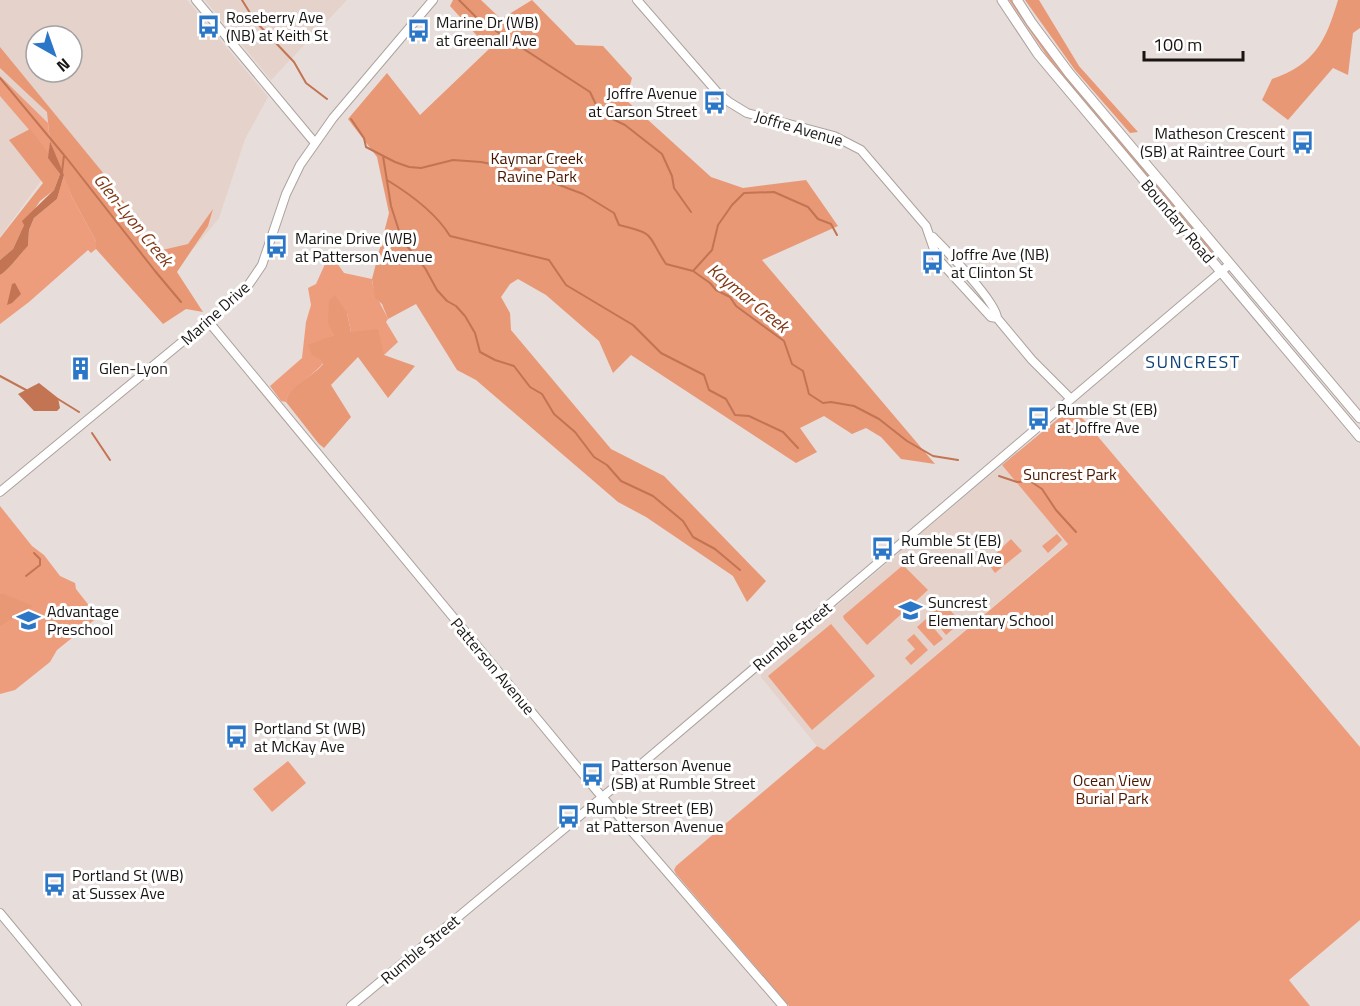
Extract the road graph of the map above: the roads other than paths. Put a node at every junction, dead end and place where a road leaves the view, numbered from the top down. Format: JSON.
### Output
{"nodes":[{"id":1,"x":196,"y":0,"type":"edge"},
{"id":2,"x":433,"y":0,"type":"edge"},
{"id":3,"x":637,"y":0,"type":"edge"},
{"id":4,"x":1002,"y":0,"type":"edge"},
{"id":5,"x":1017,"y":0,"type":"edge"},
{"id":6,"x":315,"y":143,"type":"junction"},
{"id":7,"x":1230,"y":264,"type":"junction"},
{"id":8,"x":1220,"y":272,"type":"junction"},
{"id":9,"x":208,"y":321,"type":"junction"},
{"id":10,"x":1071,"y":399,"type":"junction"},
{"id":11,"x":1360,"y":418,"type":"edge"},
{"id":12,"x":1360,"y":437,"type":"edge"},
{"id":13,"x":0,"y":492,"type":"edge"},
{"id":14,"x":602,"y":797,"type":"junction"},
{"id":15,"x":0,"y":913,"type":"edge"},
{"id":16,"x":77,"y":1006,"type":"edge"},
{"id":17,"x":351,"y":1006,"type":"edge"},
{"id":18,"x":783,"y":1006,"type":"edge"}],
"edges":[{"from":1,"to":6,"type":"street"},
{"from":2,"to":6,"type":"street","name":"Marine Drive"},
{"from":3,"to":10,"type":"street","name":"Joffre Avenue"},
{"from":4,"to":8,"type":"main road","name":"Boundary Road"},
{"from":5,"to":7,"type":"main road","name":"Boundary Road"},
{"from":6,"to":9,"type":"street","name":"Marine Drive"},
{"from":7,"to":8,"type":"street","name":"Rumble Street"},
{"from":7,"to":11,"type":"main road","name":"Boundary Road"},
{"from":8,"to":10,"type":"street","name":"Rumble Street"},
{"from":8,"to":12,"type":"main road","name":"Boundary Road"},
{"from":9,"to":13,"type":"street","name":"Marine Drive"},
{"from":9,"to":14,"type":"street","name":"Patterson Avenue"},
{"from":10,"to":14,"type":"street","name":"Rumble Street"},
{"from":14,"to":17,"type":"street","name":"Rumble Street"},
{"from":14,"to":18,"type":"street","name":"Patterson Avenue"},
{"from":15,"to":16,"type":"street"}]}
